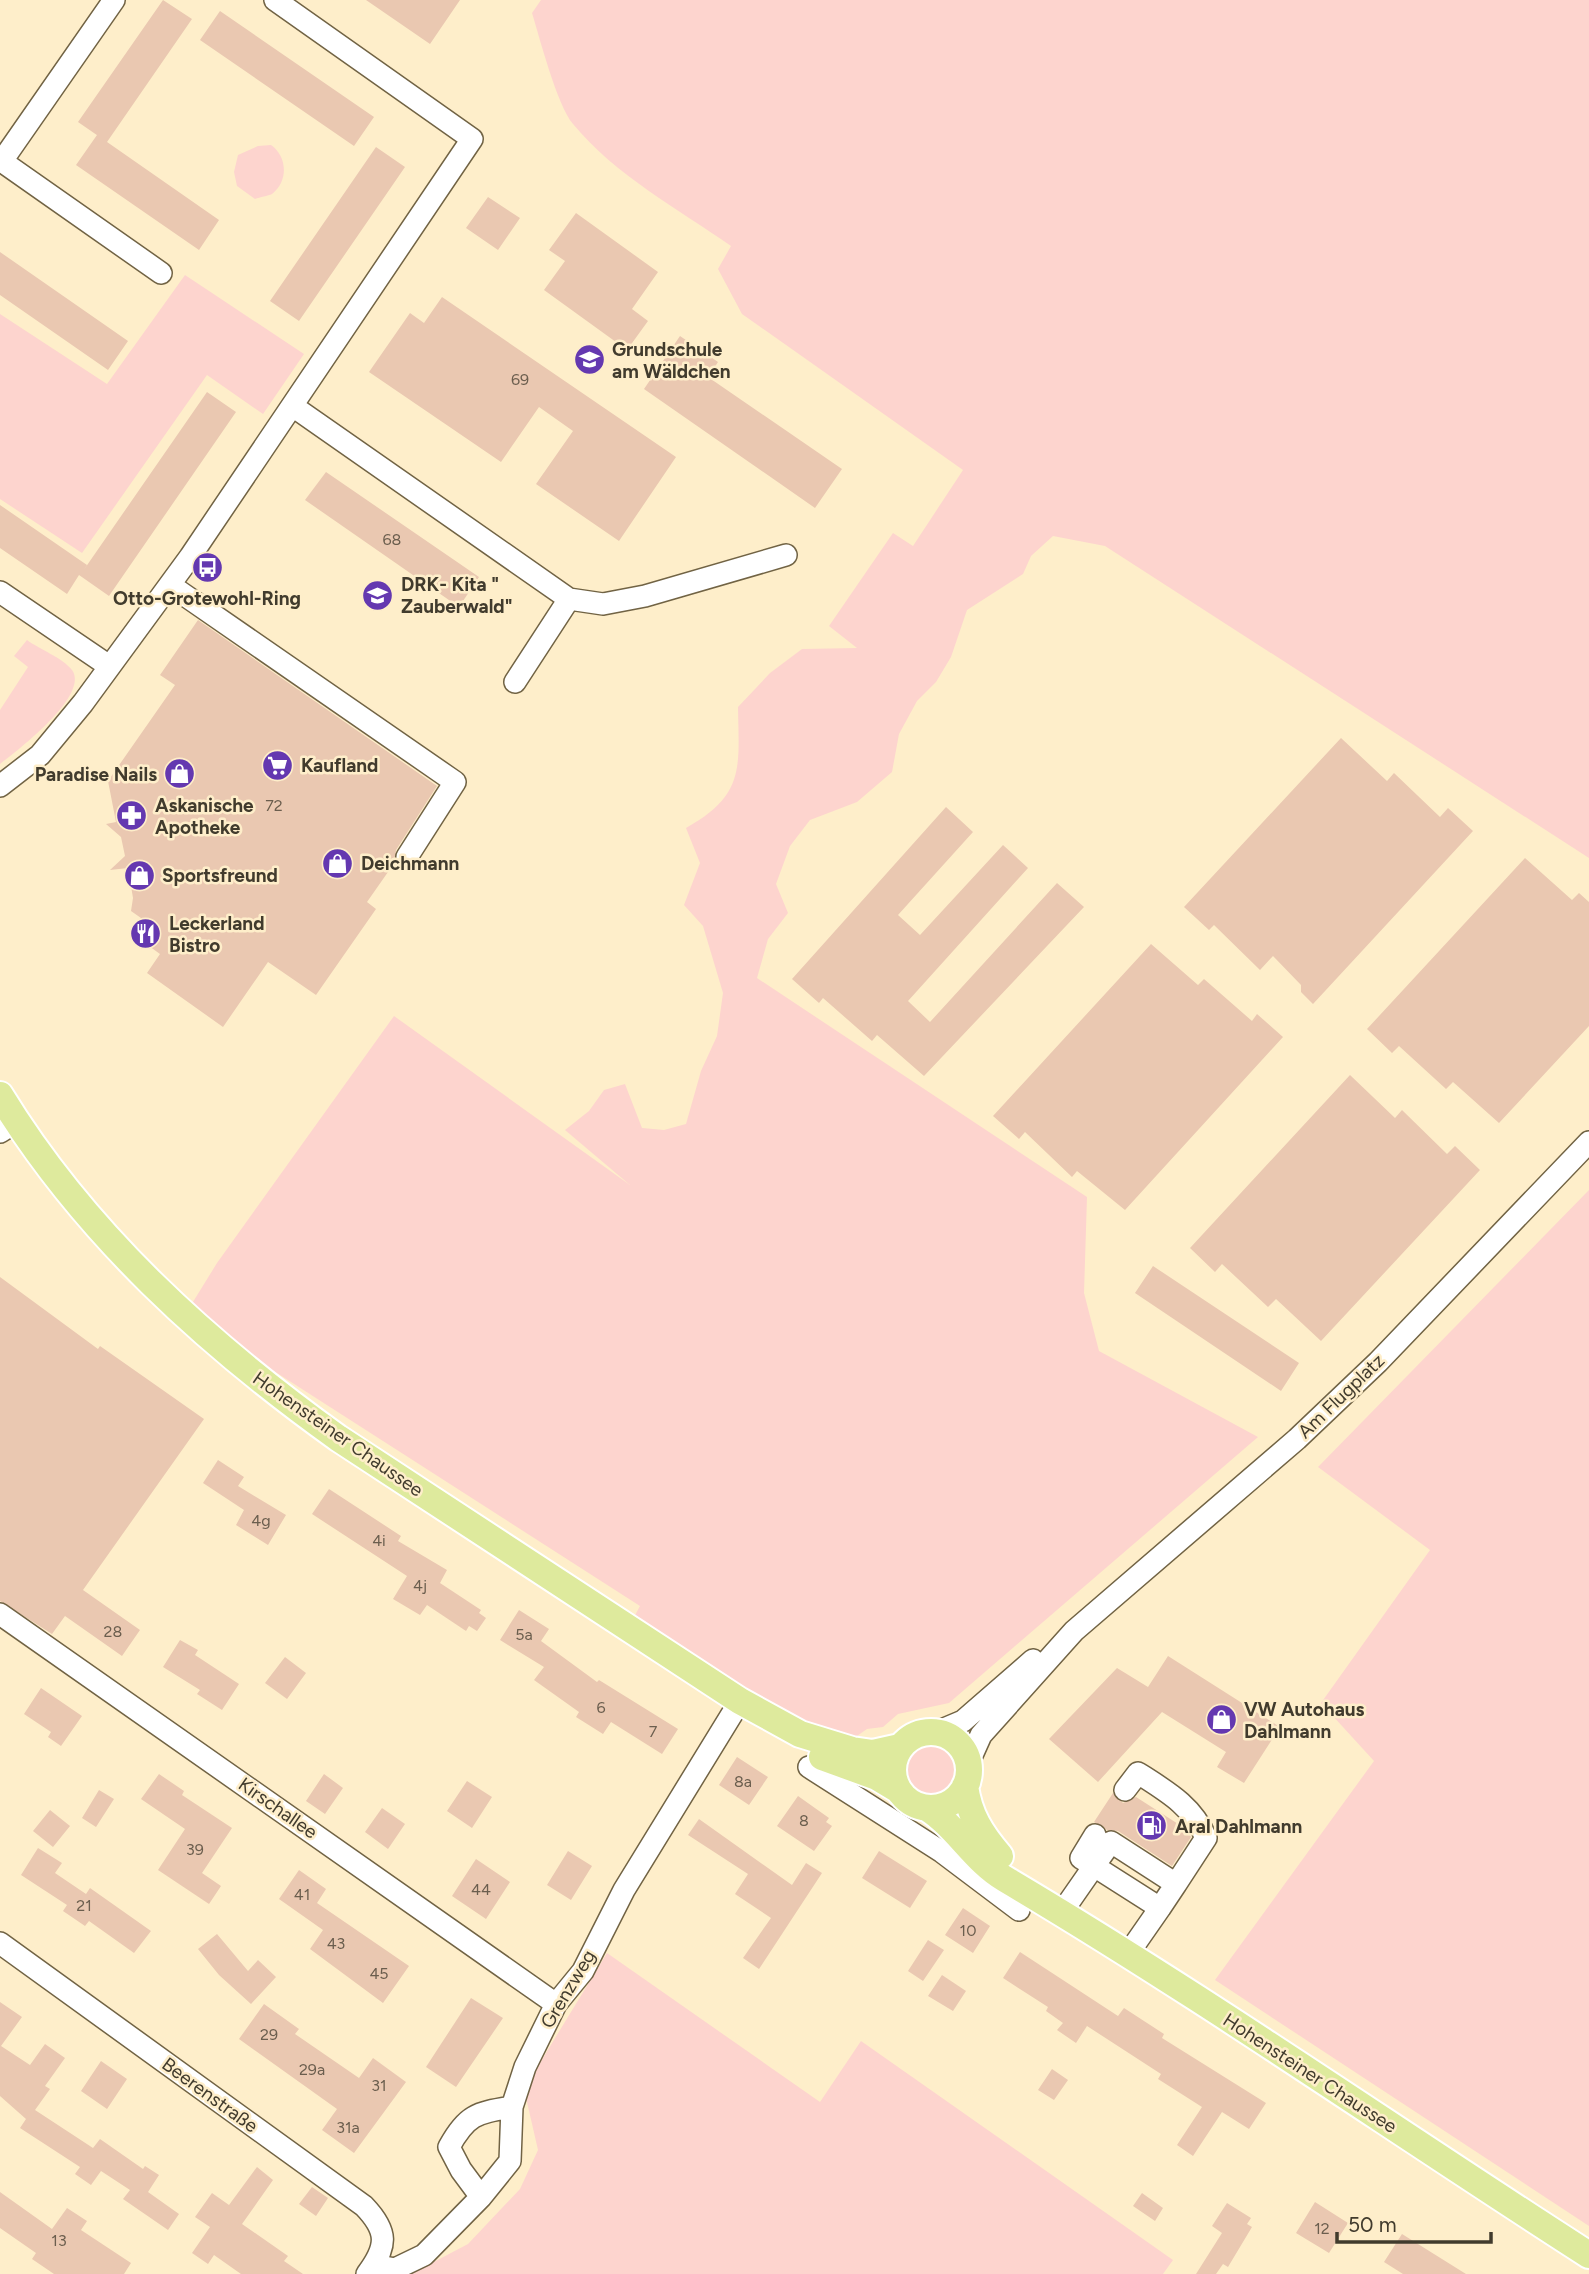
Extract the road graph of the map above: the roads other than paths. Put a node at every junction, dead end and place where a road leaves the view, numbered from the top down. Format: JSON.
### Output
{"nodes":[{"id":1,"x":114,"y":0,"type":"edge"},
{"id":2,"x":275,"y":0,"type":"edge"},
{"id":3,"x":1,"y":161,"type":"edge"},
{"id":4,"x":161,"y":273,"type":"dead end"},
{"id":5,"x":293,"y":407,"type":"junction"},
{"id":6,"x":786,"y":555,"type":"dead end"},
{"id":7,"x":170,"y":585,"type":"junction"},
{"id":8,"x":0,"y":592,"type":"edge"},
{"id":9,"x":569,"y":599,"type":"junction"},
{"id":10,"x":109,"y":666,"type":"junction"},
{"id":11,"x":515,"y":682,"type":"dead end"},
{"id":12,"x":0,"y":786,"type":"edge"},
{"id":13,"x":407,"y":857,"type":"dead end"},
{"id":14,"x":0,"y":1095,"type":"edge"},
{"id":15,"x":8,"y":1127,"type":"edge"},
{"id":16,"x":1589,"y":1142,"type":"edge"},
{"id":17,"x":0,"y":1614,"type":"edge"},
{"id":18,"x":1074,"y":1631,"type":"junction"},
{"id":19,"x":740,"y":1701,"type":"junction"},
{"id":20,"x":937,"y":1732,"type":"junction"},
{"id":21,"x":900,"y":1747,"type":"junction"},
{"id":22,"x":809,"y":1767,"type":"dead end"},
{"id":23,"x":967,"y":1775,"type":"junction"},
{"id":24,"x":897,"y":1789,"type":"junction"},
{"id":25,"x":1125,"y":1790,"type":"dead end"},
{"id":26,"x":927,"y":1808,"type":"junction"},
{"id":27,"x":1095,"y":1835,"type":"dead end"},
{"id":28,"x":1094,"y":1866,"type":"junction"},
{"id":29,"x":1176,"y":1884,"type":"junction"},
{"id":30,"x":1024,"y":1901,"type":"junction"},
{"id":31,"x":1160,"y":1908,"type":"junction"},
{"id":32,"x":1062,"y":1912,"type":"junction"},
{"id":33,"x":0,"y":1943,"type":"edge"},
{"id":34,"x":1128,"y":1954,"type":"junction"},
{"id":35,"x":556,"y":2004,"type":"junction"},
{"id":36,"x":512,"y":2107,"type":"junction"},
{"id":37,"x":481,"y":2197,"type":"junction"},
{"id":38,"x":1589,"y":2255,"type":"edge"},
{"id":39,"x":371,"y":2270,"type":"edge"}],
"edges":[{"from":1,"to":3,"type":"street"},
{"from":2,"to":5,"type":"street"},
{"from":3,"to":4,"type":"street"},
{"from":5,"to":7,"type":"street"},
{"from":5,"to":9,"type":"street"},
{"from":6,"to":9,"type":"street"},
{"from":7,"to":10,"type":"street"},
{"from":7,"to":13,"type":"street"},
{"from":8,"to":10,"type":"street"},
{"from":9,"to":11,"type":"street"},
{"from":10,"to":12,"type":"street"},
{"from":14,"to":15,"type":"main road","name":"Hohensteiner Chaussee"},
{"from":15,"to":19,"type":"main road","name":"Hohensteiner Chaussee"},
{"from":16,"to":18,"type":"street","name":"Am Flugplatz"},
{"from":17,"to":35,"type":"street","name":"Kirschallee"},
{"from":18,"to":20,"type":"street","name":"Am Flugplatz"},
{"from":18,"to":23,"type":"street","name":"Am Flugplatz"},
{"from":19,"to":21,"type":"main road","name":"Hohensteiner Chaussee"},
{"from":19,"to":24,"type":"main road","name":"Hohensteiner Chaussee"},
{"from":19,"to":35,"type":"street","name":"Grenzweg"},
{"from":20,"to":21,"type":"main road"},
{"from":20,"to":23,"type":"main road"},
{"from":21,"to":24,"type":"main road"},
{"from":22,"to":30,"type":"street"},
{"from":23,"to":26,"type":"main road"},
{"from":23,"to":30,"type":"main road","name":"Hohensteiner Chaussee"},
{"from":24,"to":26,"type":"main road"},
{"from":25,"to":29,"type":"street"},
{"from":26,"to":30,"type":"main road","name":"Hohensteiner Chaussee"},
{"from":27,"to":28,"type":"street"},
{"from":28,"to":29,"type":"street"},
{"from":28,"to":31,"type":"street"},
{"from":28,"to":32,"type":"street"},
{"from":29,"to":31,"type":"street"},
{"from":30,"to":32,"type":"main road","name":"Hohensteiner Chaussee"},
{"from":31,"to":34,"type":"street"},
{"from":32,"to":34,"type":"main road","name":"Hohensteiner Chaussee"},
{"from":33,"to":39,"type":"street","name":"Beerenstraße"},
{"from":34,"to":38,"type":"main road","name":"Hohensteiner Chaussee"},
{"from":35,"to":36,"type":"street","name":"Grenzweg"},
{"from":36,"to":37,"type":"street","name":"Grenzweg"},
{"from":36,"to":37,"type":"street"},
{"from":37,"to":39,"type":"street","name":"Grenzweg"}]}
